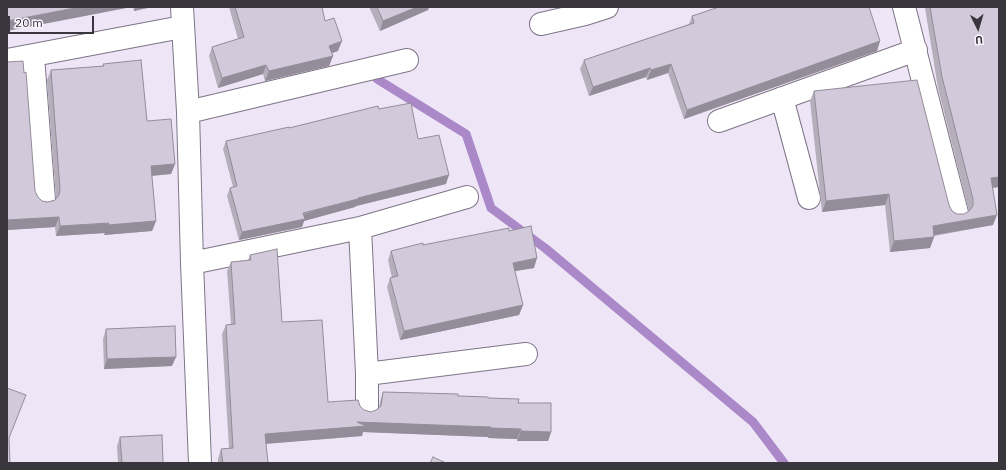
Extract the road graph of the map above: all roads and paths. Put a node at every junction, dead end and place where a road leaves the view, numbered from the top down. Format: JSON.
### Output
{"nodes":[{"id":1,"x":608,"y":7,"type":"edge"},
{"id":2,"x":904,"y":7,"type":"edge"},
{"id":3,"x":182,"y":17,"type":"edge"},
{"id":4,"x":541,"y":24,"type":"dead end"},
{"id":5,"x":916,"y":50,"type":"junction"},
{"id":6,"x":33,"y":56,"type":"junction"},
{"id":7,"x":7,"y":60,"type":"edge"},
{"id":8,"x":398,"y":62,"type":"dead end"},
{"id":9,"x":782,"y":98,"type":"junction"},
{"id":10,"x":188,"y":112,"type":"junction"},
{"id":11,"x":719,"y":121,"type":"dead end"},
{"id":12,"x":467,"y":197,"type":"dead end"},
{"id":13,"x":809,"y":198,"type":"dead end"},
{"id":14,"x":44,"y":200,"type":"edge"},
{"id":15,"x":957,"y":213,"type":"edge"},
{"id":16,"x":360,"y":228,"type":"junction"},
{"id":17,"x":192,"y":263,"type":"junction"},
{"id":18,"x":526,"y":354,"type":"dead end"},
{"id":19,"x":367,"y":374,"type":"junction"},
{"id":20,"x":367,"y":408,"type":"dead end"},
{"id":21,"x":200,"y":463,"type":"edge"}],
"edges":[{"from":1,"to":4,"type":"street"},
{"from":2,"to":5,"type":"street"},
{"from":3,"to":6,"type":"street"},
{"from":3,"to":10,"type":"street"},
{"from":5,"to":9,"type":"street"},
{"from":5,"to":15,"type":"street"},
{"from":6,"to":7,"type":"street"},
{"from":6,"to":14,"type":"street"},
{"from":8,"to":10,"type":"street"},
{"from":9,"to":11,"type":"street"},
{"from":9,"to":13,"type":"street"},
{"from":10,"to":17,"type":"street"},
{"from":12,"to":16,"type":"street"},
{"from":16,"to":17,"type":"street"},
{"from":16,"to":19,"type":"street"},
{"from":17,"to":21,"type":"street"},
{"from":18,"to":19,"type":"street"},
{"from":19,"to":20,"type":"street"}]}
